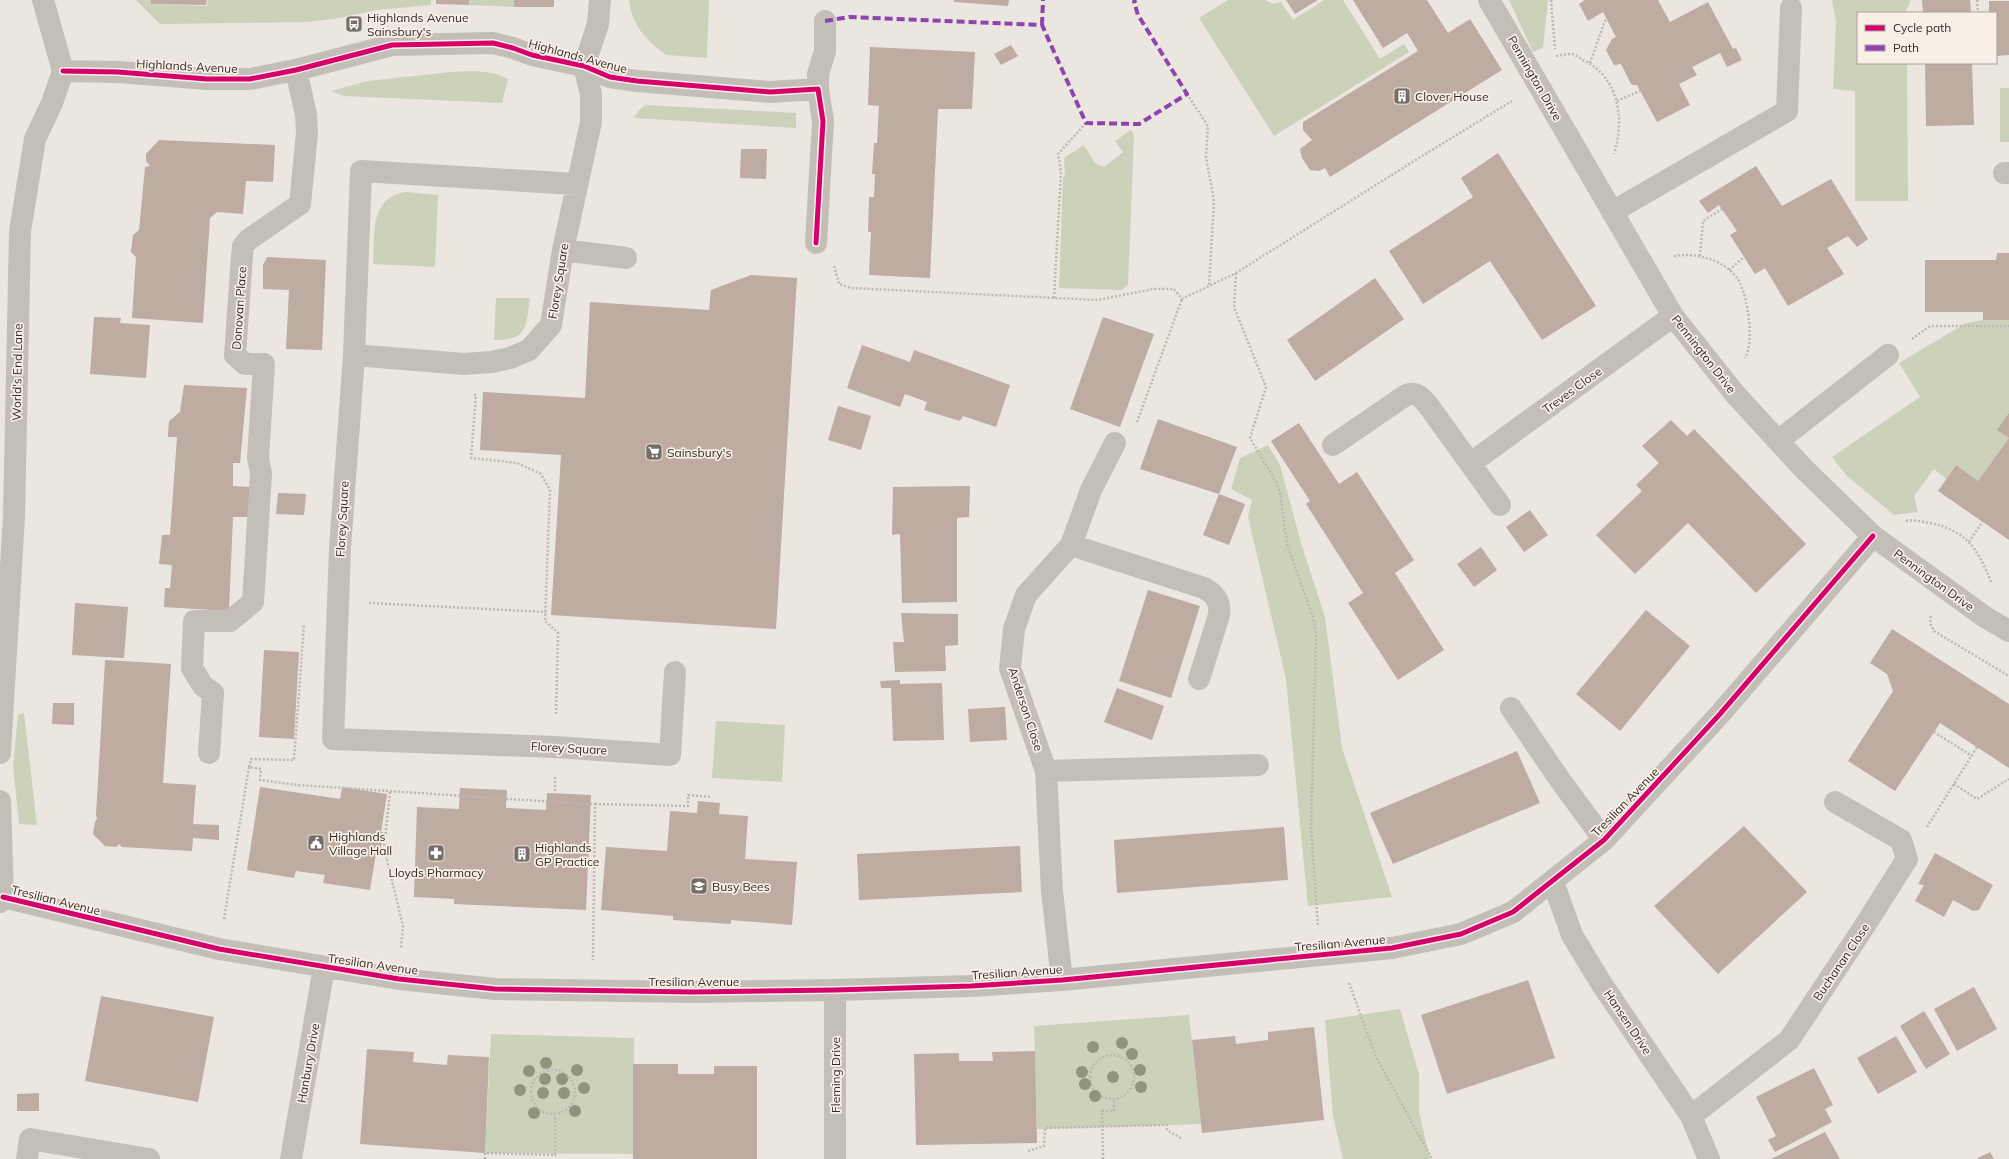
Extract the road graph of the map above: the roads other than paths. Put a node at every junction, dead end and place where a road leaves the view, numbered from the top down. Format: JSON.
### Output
{"nodes":[{"id":1,"x":43,"y":0,"type":"edge"},
{"id":2,"x":600,"y":0,"type":"edge"},
{"id":3,"x":1489,"y":0,"type":"edge"},
{"id":4,"x":1791,"y":8,"type":"dead end"},
{"id":5,"x":825,"y":21,"type":"dead end"},
{"id":6,"x":584,"y":66,"type":"junction"},
{"id":7,"x":63,"y":70,"type":"junction"},
{"id":8,"x":296,"y":70,"type":"junction"},
{"id":9,"x":818,"y":89,"type":"junction"},
{"id":10,"x":576,"y":184,"type":"junction"},
{"id":11,"x":1607,"y":203,"type":"junction"},
{"id":12,"x":816,"y":243,"type":"road end"},
{"id":13,"x":563,"y":250,"type":"junction"},
{"id":14,"x":626,"y":258,"type":"dead end"},
{"id":15,"x":1673,"y":316,"type":"junction"},
{"id":16,"x":354,"y":355,"type":"junction"},
{"id":17,"x":1888,"y":355,"type":"road end"},
{"id":18,"x":1778,"y":441,"type":"junction"},
{"id":19,"x":1114,"y":443,"type":"road end"},
{"id":20,"x":1332,"y":445,"type":"dead end"},
{"id":21,"x":1471,"y":463,"type":"junction"},
{"id":22,"x":1500,"y":505,"type":"dead end"},
{"id":23,"x":1873,"y":536,"type":"junction"},
{"id":24,"x":1071,"y":545,"type":"junction"},
{"id":25,"x":2009,"y":631,"type":"edge"},
{"id":26,"x":675,"y":672,"type":"dead end"},
{"id":27,"x":1199,"y":679,"type":"dead end"},
{"id":28,"x":1511,"y":708,"type":"dead end"},
{"id":29,"x":0,"y":753,"type":"edge"},
{"id":30,"x":210,"y":753,"type":"dead end"},
{"id":31,"x":1258,"y":765,"type":"dead end"},
{"id":32,"x":1046,"y":771,"type":"junction"},
{"id":33,"x":0,"y":801,"type":"edge"},
{"id":34,"x":1835,"y":802,"type":"dead end"},
{"id":35,"x":1604,"y":840,"type":"junction"},
{"id":36,"x":1553,"y":882,"type":"junction"},
{"id":37,"x":2,"y":900,"type":"edge"},
{"id":38,"x":324,"y":968,"type":"junction"},
{"id":39,"x":1062,"y":980,"type":"junction"},
{"id":40,"x":835,"y":990,"type":"junction"},
{"id":41,"x":1691,"y":1116,"type":"junction"},
{"id":42,"x":27,"y":1159,"type":"edge"},
{"id":43,"x":149,"y":1159,"type":"edge"},
{"id":44,"x":292,"y":1159,"type":"edge"},
{"id":45,"x":835,"y":1159,"type":"edge"},
{"id":46,"x":1709,"y":1159,"type":"edge"}],
"edges":[{"from":1,"to":7,"type":"street"},
{"from":2,"to":6,"type":"street"},
{"from":3,"to":11,"type":"street","name":"Pennington Drive"},
{"from":4,"to":11,"type":"street"},
{"from":5,"to":9,"type":"street"},
{"from":6,"to":8,"type":"street","name":"Highlands Avenue"},
{"from":6,"to":9,"type":"street","name":"Highlands Avenue"},
{"from":6,"to":10,"type":"street","name":"Florey Square"},
{"from":7,"to":8,"type":"street","name":"Highlands Avenue"},
{"from":7,"to":29,"type":"street","name":"World's End Lane"},
{"from":8,"to":30,"type":"street","name":"Donovan Place"},
{"from":9,"to":12,"type":"street"},
{"from":10,"to":13,"type":"street","name":"Florey Square"},
{"from":10,"to":16,"type":"street"},
{"from":11,"to":15,"type":"street","name":"Pennington Drive"},
{"from":13,"to":14,"type":"street"},
{"from":13,"to":16,"type":"street","name":"Florey Square"},
{"from":15,"to":18,"type":"street","name":"Pennington Drive"},
{"from":15,"to":21,"type":"street","name":"Treves Close"},
{"from":16,"to":26,"type":"street","name":"Florey Square"},
{"from":17,"to":18,"type":"street"},
{"from":18,"to":23,"type":"street","name":"Pennington Drive"},
{"from":19,"to":24,"type":"street","name":"Anderson Close"},
{"from":20,"to":21,"type":"street"},
{"from":21,"to":22,"type":"street"},
{"from":23,"to":25,"type":"street","name":"Pennington Drive"},
{"from":23,"to":35,"type":"street","name":"Tresilian Avenue"},
{"from":24,"to":27,"type":"street"},
{"from":24,"to":32,"type":"street","name":"Anderson Close"},
{"from":28,"to":35,"type":"street"},
{"from":31,"to":32,"type":"street"},
{"from":32,"to":39,"type":"street","name":"Anderson Close"},
{"from":33,"to":37,"type":"street"},
{"from":34,"to":41,"type":"street","name":"Buchanan Close"},
{"from":35,"to":36,"type":"street","name":"Tresilian Avenue"},
{"from":36,"to":39,"type":"street","name":"Tresilian Avenue"},
{"from":36,"to":41,"type":"street","name":"Hansen Drive"},
{"from":37,"to":38,"type":"street","name":"Tresilian Avenue"},
{"from":38,"to":40,"type":"street","name":"Tresilian Avenue"},
{"from":38,"to":44,"type":"street","name":"Hanbury Drive"},
{"from":39,"to":40,"type":"street","name":"Tresilian Avenue"},
{"from":40,"to":45,"type":"street","name":"Fleming Drive"},
{"from":41,"to":46,"type":"street","name":"Hansen Drive"},
{"from":42,"to":43,"type":"street"}]}
